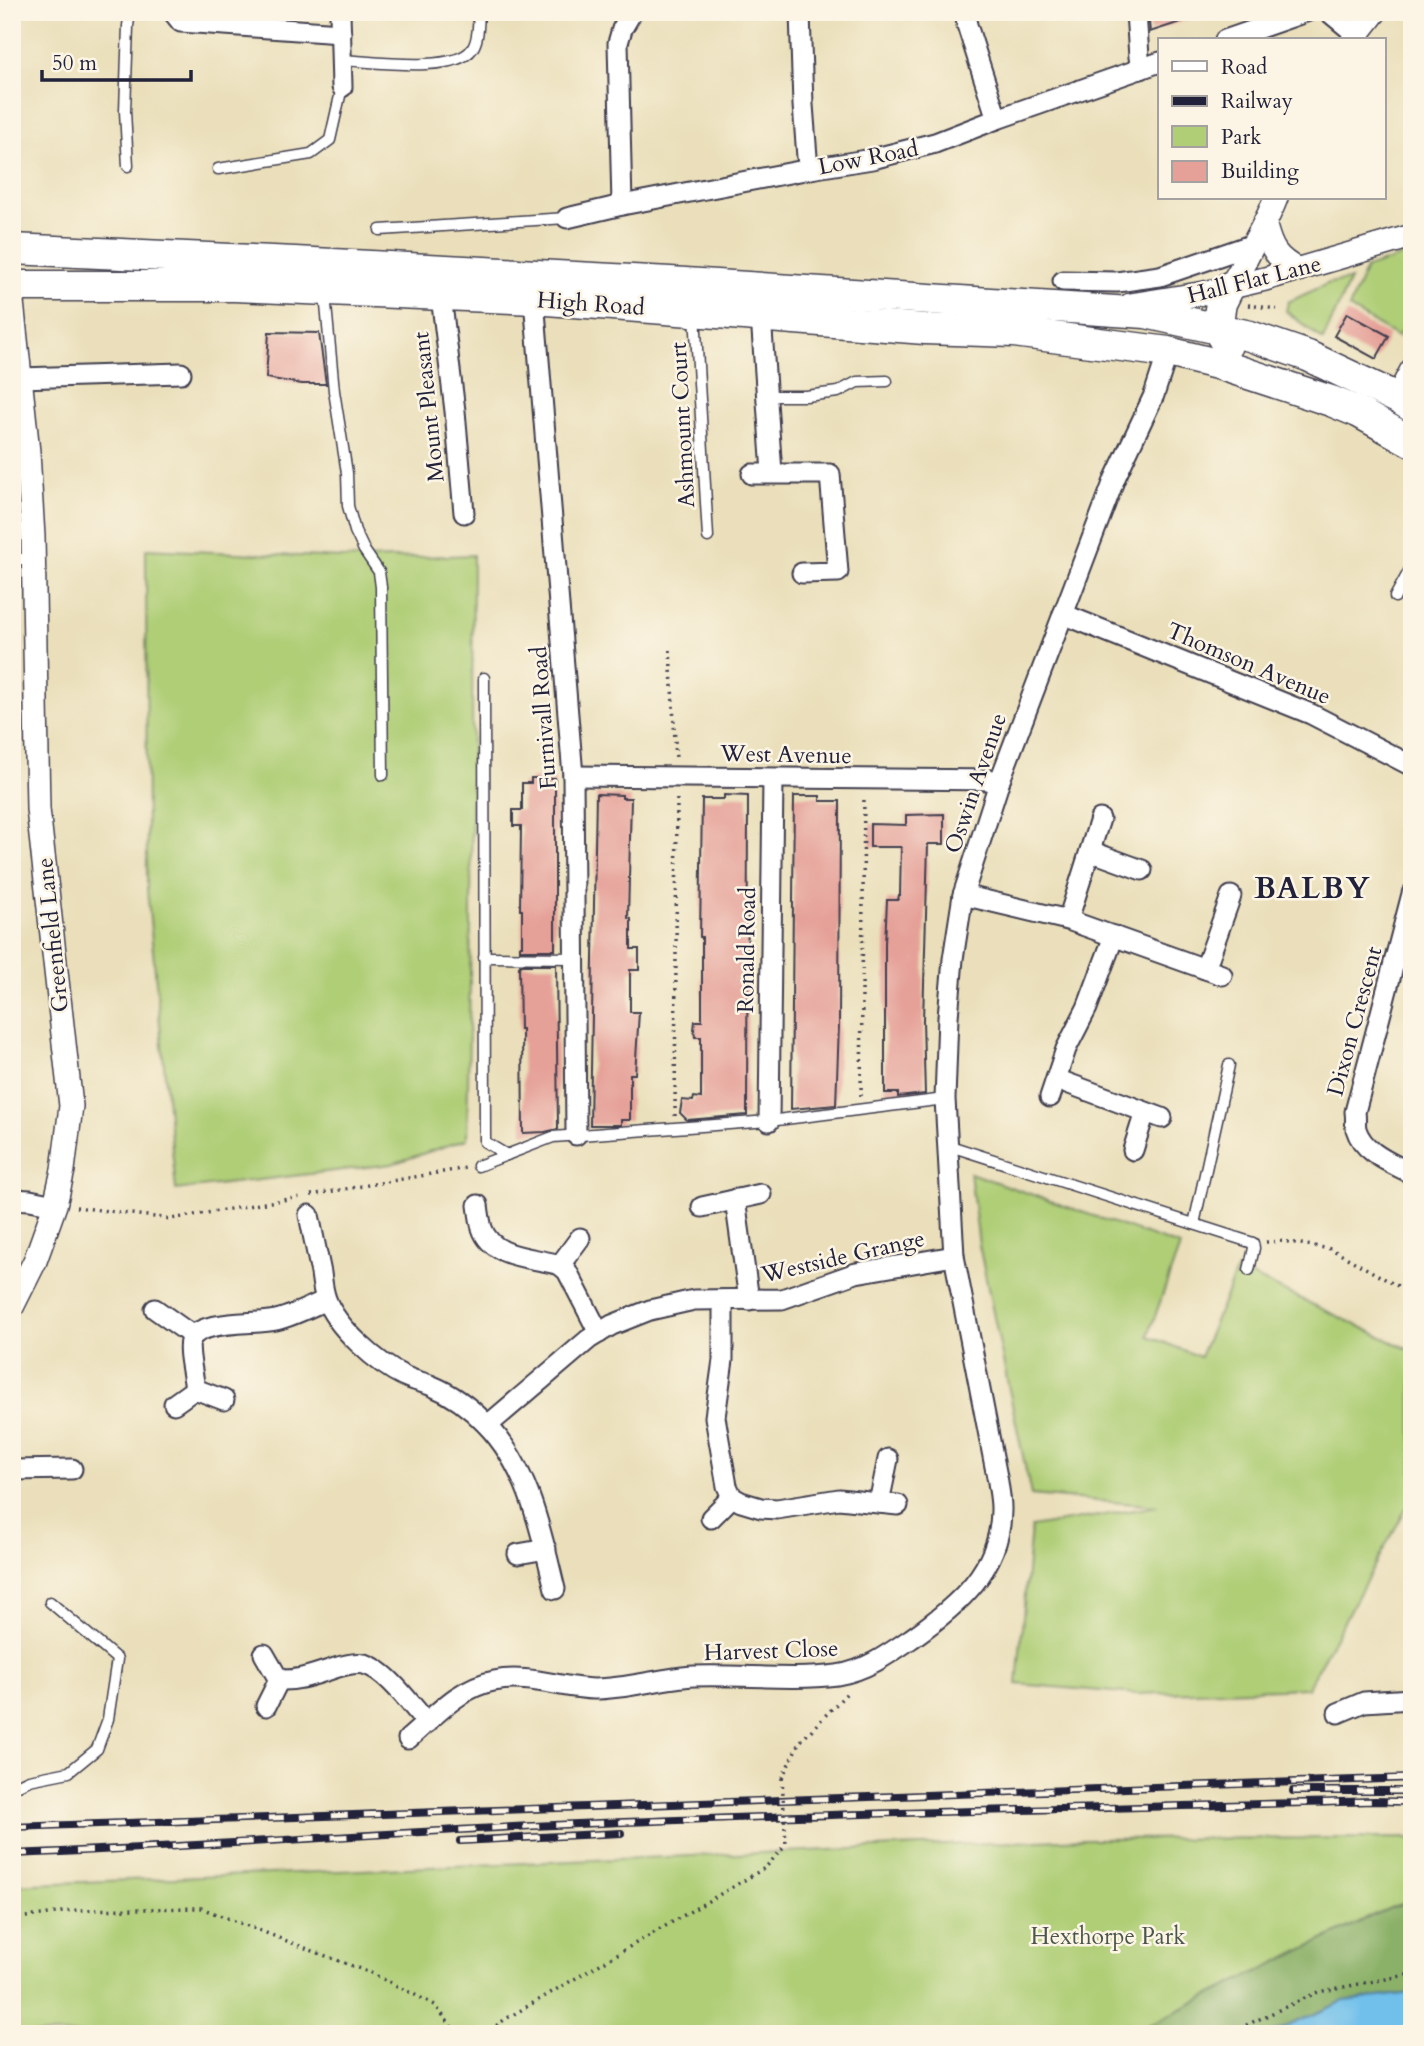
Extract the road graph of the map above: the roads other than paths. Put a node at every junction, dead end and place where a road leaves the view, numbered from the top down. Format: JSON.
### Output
{"nodes":[{"id":1,"x":130,"y":12,"type":"edge"},
{"id":2,"x":173,"y":12,"type":"edge"},
{"id":3,"x":340,"y":12,"type":"edge"},
{"id":4,"x":479,"y":12,"type":"edge"},
{"id":5,"x":632,"y":12,"type":"edge"},
{"id":6,"x":800,"y":12,"type":"edge"},
{"id":7,"x":965,"y":12,"type":"edge"},
{"id":8,"x":1136,"y":12,"type":"edge"},
{"id":9,"x":1306,"y":12,"type":"edge"},
{"id":10,"x":1329,"y":12,"type":"edge"},
{"id":11,"x":1375,"y":12,"type":"edge"},
{"id":12,"x":341,"y":33,"type":"junction"},
{"id":13,"x":1231,"y":38,"type":"edge"},
{"id":14,"x":1355,"y":38,"type":"edge"},
{"id":15,"x":342,"y":60,"type":"junction"},
{"id":16,"x":1151,"y":66,"type":"edge"},
{"id":17,"x":342,"y":87,"type":"joint"},
{"id":18,"x":997,"y":119,"type":"junction"},
{"id":19,"x":128,"y":166,"type":"dead end"},
{"id":20,"x":218,"y":169,"type":"dead end"},
{"id":21,"x":810,"y":169,"type":"junction"},
{"id":22,"x":1275,"y":200,"type":"edge"},
{"id":23,"x":622,"y":205,"type":"junction"},
{"id":24,"x":567,"y":218,"type":"joint"},
{"id":25,"x":380,"y":230,"type":"dead end"},
{"id":26,"x":1260,"y":235,"type":"junction"},
{"id":27,"x":1410,"y":238,"type":"edge"},
{"id":28,"x":18,"y":253,"type":"edge"},
{"id":29,"x":1298,"y":270,"type":"junction"},
{"id":30,"x":1063,"y":281,"type":"dead end"},
{"id":31,"x":12,"y":286,"type":"edge"},
{"id":32,"x":1229,"y":287,"type":"junction"},
{"id":33,"x":325,"y":290,"type":"junction"},
{"id":34,"x":441,"y":296,"type":"junction"},
{"id":35,"x":534,"y":299,"type":"junction"},
{"id":36,"x":12,"y":302,"type":"edge"},
{"id":37,"x":973,"y":302,"type":"junction"},
{"id":38,"x":1100,"y":310,"type":"junction"},
{"id":39,"x":695,"y":311,"type":"junction"},
{"id":40,"x":761,"y":316,"type":"junction"},
{"id":41,"x":1217,"y":328,"type":"junction"},
{"id":42,"x":1168,"y":352,"type":"junction"},
{"id":43,"x":1412,"y":370,"type":"edge"},
{"id":44,"x":181,"y":373,"type":"dead end"},
{"id":45,"x":20,"y":378,"type":"junction"},
{"id":46,"x":887,"y":381,"type":"dead end"},
{"id":47,"x":767,"y":396,"type":"junction"},
{"id":48,"x":1405,"y":403,"type":"edge"},
{"id":49,"x":1345,"y":406,"type":"junction"},
{"id":50,"x":1412,"y":442,"type":"edge"},
{"id":51,"x":772,"y":473,"type":"junction"},
{"id":52,"x":752,"y":474,"type":"dead end"},
{"id":53,"x":464,"y":513,"type":"dead end"},
{"id":54,"x":708,"y":537,"type":"dead end"},
{"id":55,"x":23,"y":559,"type":"edge"},
{"id":56,"x":1412,"y":566,"type":"edge"},
{"id":57,"x":802,"y":573,"type":"dead end"},
{"id":58,"x":1395,"y":597,"type":"dead end"},
{"id":59,"x":1063,"y":614,"type":"junction"},
{"id":60,"x":484,"y":678,"type":"dead end"},
{"id":61,"x":1412,"y":766,"type":"edge"},
{"id":62,"x":383,"y":775,"type":"dead end"},
{"id":63,"x":573,"y":776,"type":"junction"},
{"id":64,"x":773,"y":779,"type":"junction"},
{"id":65,"x":1000,"y":780,"type":"junction"},
{"id":66,"x":1100,"y":819,"type":"dead end"},
{"id":67,"x":1090,"y":851,"type":"junction"},
{"id":68,"x":1142,"y":870,"type":"dead end"},
{"id":69,"x":1412,"y":894,"type":"edge"},
{"id":70,"x":963,"y":895,"type":"junction"},
{"id":71,"x":1231,"y":896,"type":"dead end"},
{"id":72,"x":1068,"y":920,"type":"junction"},
{"id":73,"x":1114,"y":936,"type":"junction"},
{"id":74,"x":484,"y":957,"type":"junction"},
{"id":75,"x":575,"y":958,"type":"junction"},
{"id":76,"x":1229,"y":1065,"type":"dead end"},
{"id":77,"x":946,"y":1099,"type":"junction"},
{"id":78,"x":769,"y":1121,"type":"junction"},
{"id":79,"x":576,"y":1135,"type":"junction"},
{"id":80,"x":947,"y":1145,"type":"junction"},
{"id":81,"x":1133,"y":1150,"type":"dead end"},
{"id":82,"x":506,"y":1155,"type":"junction"},
{"id":83,"x":478,"y":1166,"type":"road end"},
{"id":84,"x":1412,"y":1174,"type":"edge"},
{"id":85,"x":761,"y":1194,"type":"dead end"},
{"id":86,"x":12,"y":1199,"type":"edge"},
{"id":87,"x":735,"y":1199,"type":"junction"},
{"id":88,"x":55,"y":1205,"type":"junction"},
{"id":89,"x":478,"y":1205,"type":"dead end"},
{"id":90,"x":702,"y":1207,"type":"dead end"},
{"id":91,"x":309,"y":1215,"type":"dead end"},
{"id":92,"x":1194,"y":1224,"type":"junction"},
{"id":93,"x":580,"y":1238,"type":"dead end"},
{"id":94,"x":954,"y":1256,"type":"junction"},
{"id":95,"x":560,"y":1265,"type":"junction"},
{"id":96,"x":1250,"y":1270,"type":"dead end"},
{"id":97,"x":326,"y":1300,"type":"junction"},
{"id":98,"x":723,"y":1300,"type":"junction"},
{"id":99,"x":749,"y":1300,"type":"junction"},
{"id":100,"x":12,"y":1307,"type":"edge"},
{"id":101,"x":155,"y":1309,"type":"dead end"},
{"id":102,"x":599,"y":1333,"type":"junction"},
{"id":103,"x":193,"y":1336,"type":"junction"},
{"id":104,"x":195,"y":1389,"type":"junction"},
{"id":105,"x":225,"y":1400,"type":"dead end"},
{"id":106,"x":174,"y":1404,"type":"dead end"},
{"id":107,"x":488,"y":1425,"type":"junction"},
{"id":108,"x":888,"y":1459,"type":"dead end"},
{"id":109,"x":72,"y":1469,"type":"dead end"},
{"id":110,"x":12,"y":1470,"type":"edge"},
{"id":111,"x":732,"y":1497,"type":"junction"},
{"id":112,"x":711,"y":1518,"type":"dead end"},
{"id":113,"x":545,"y":1549,"type":"junction"},
{"id":114,"x":518,"y":1554,"type":"dead end"},
{"id":115,"x":555,"y":1589,"type":"dead end"},
{"id":116,"x":50,"y":1602,"type":"dead end"},
{"id":117,"x":264,"y":1654,"type":"dead end"},
{"id":118,"x":279,"y":1680,"type":"junction"},
{"id":119,"x":1412,"y":1699,"type":"edge"},
{"id":120,"x":266,"y":1706,"type":"dead end"},
{"id":121,"x":1338,"y":1713,"type":"dead end"},
{"id":122,"x":427,"y":1723,"type":"junction"},
{"id":123,"x":408,"y":1740,"type":"dead end"},
{"id":124,"x":12,"y":1788,"type":"edge"}],
"edges":[{"from":1,"to":19,"type":"lane"},
{"from":2,"to":12,"type":"street"},
{"from":3,"to":12,"type":"street"},
{"from":4,"to":15,"type":"lane"},
{"from":5,"to":23,"type":"street"},
{"from":6,"to":21,"type":"street"},
{"from":7,"to":18,"type":"street"},
{"from":8,"to":16,"type":"street"},
{"from":9,"to":13,"type":"street"},
{"from":10,"to":14,"type":"street"},
{"from":11,"to":14,"type":"street"},
{"from":12,"to":15,"type":"street"},
{"from":15,"to":17,"type":"street"},
{"from":16,"to":18,"type":"street","name":"Low Road"},
{"from":17,"to":20,"type":"lane"},
{"from":18,"to":21,"type":"street","name":"Low Road"},
{"from":21,"to":23,"type":"street","name":"Low Road"},
{"from":22,"to":26,"type":"street"},
{"from":23,"to":24,"type":"street","name":"Low Road"},
{"from":24,"to":25,"type":"lane"},
{"from":26,"to":29,"type":"street"},
{"from":26,"to":30,"type":"street"},
{"from":26,"to":32,"type":"street"},
{"from":27,"to":29,"type":"street","name":"Hall Flat Lane"},
{"from":28,"to":37,"type":"main road","name":"High Road"},
{"from":29,"to":32,"type":"street","name":"Hall Flat Lane"},
{"from":31,"to":33,"type":"main road","name":"High Road"},
{"from":32,"to":38,"type":"street","name":"Hall Flat Lane"},
{"from":32,"to":41,"type":"main road"},
{"from":33,"to":34,"type":"main road","name":"High Road"},
{"from":33,"to":62,"type":"lane"},
{"from":34,"to":35,"type":"main road","name":"High Road"},
{"from":34,"to":53,"type":"street","name":"Mount Pleasant"},
{"from":35,"to":39,"type":"main road","name":"High Road"},
{"from":35,"to":63,"type":"street","name":"Furnivall Road"},
{"from":36,"to":45,"type":"street","name":"Greenfield Lane"},
{"from":37,"to":38,"type":"main road"},
{"from":37,"to":42,"type":"main road"},
{"from":38,"to":41,"type":"main road"},
{"from":39,"to":40,"type":"main road","name":"High Road"},
{"from":39,"to":54,"type":"lane","name":"Ashmount Court"},
{"from":40,"to":42,"type":"main road","name":"High Road"},
{"from":40,"to":47,"type":"street"},
{"from":41,"to":48,"type":"main road"},
{"from":41,"to":49,"type":"main road"},
{"from":42,"to":49,"type":"main road","name":"High Road"},
{"from":42,"to":59,"type":"street","name":"Oswin Avenue"},
{"from":43,"to":48,"type":"street"},
{"from":44,"to":45,"type":"street"},
{"from":45,"to":55,"type":"street","name":"Greenfield Lane"},
{"from":46,"to":47,"type":"lane"},
{"from":47,"to":51,"type":"street"},
{"from":48,"to":49,"type":"main road"},
{"from":49,"to":50,"type":"main road"},
{"from":51,"to":52,"type":"street"},
{"from":51,"to":57,"type":"street"},
{"from":55,"to":88,"type":"street","name":"Greenfield Lane"},
{"from":56,"to":58,"type":"lane"},
{"from":59,"to":61,"type":"street","name":"Thomson Avenue"},
{"from":59,"to":65,"type":"street","name":"Oswin Avenue"},
{"from":60,"to":74,"type":"lane"},
{"from":63,"to":64,"type":"street","name":"West Avenue"},
{"from":63,"to":75,"type":"street","name":"Furnivall Road"},
{"from":64,"to":65,"type":"street","name":"West Avenue"},
{"from":64,"to":78,"type":"street","name":"Ronald Road"},
{"from":65,"to":70,"type":"street","name":"Oswin Avenue"},
{"from":66,"to":67,"type":"street"},
{"from":67,"to":68,"type":"street"},
{"from":67,"to":72,"type":"street"},
{"from":69,"to":84,"type":"street","name":"Dixon Crescent"},
{"from":70,"to":72,"type":"street"},
{"from":70,"to":77,"type":"street","name":"Oswin Avenue"},
{"from":71,"to":73,"type":"street"},
{"from":72,"to":73,"type":"street"},
{"from":73,"to":81,"type":"street"},
{"from":74,"to":75,"type":"lane"},
{"from":74,"to":82,"type":"lane"},
{"from":75,"to":79,"type":"street","name":"Furnivall Road"},
{"from":76,"to":92,"type":"lane"},
{"from":77,"to":78,"type":"lane"},
{"from":77,"to":80,"type":"street","name":"Oswin Avenue"},
{"from":78,"to":79,"type":"lane"},
{"from":79,"to":82,"type":"lane"},
{"from":80,"to":92,"type":"lane"},
{"from":80,"to":94,"type":"street","name":"Oswin Avenue"},
{"from":82,"to":83,"type":"lane"},
{"from":85,"to":87,"type":"street"},
{"from":86,"to":88,"type":"street"},
{"from":87,"to":90,"type":"street"},
{"from":87,"to":99,"type":"street"},
{"from":88,"to":100,"type":"street","name":"Greenfield Lane"},
{"from":89,"to":95,"type":"street"},
{"from":91,"to":97,"type":"street"},
{"from":92,"to":96,"type":"lane"},
{"from":93,"to":95,"type":"street"},
{"from":94,"to":99,"type":"street","name":"Westside Grange"},
{"from":94,"to":122,"type":"street","name":"Harvest Close"},
{"from":95,"to":102,"type":"street"},
{"from":97,"to":103,"type":"street"},
{"from":97,"to":107,"type":"street"},
{"from":98,"to":99,"type":"street","name":"Westside Grange"},
{"from":98,"to":102,"type":"street","name":"Westside Grange"},
{"from":98,"to":111,"type":"street"},
{"from":101,"to":103,"type":"street"},
{"from":102,"to":107,"type":"street","name":"Westside Grange"},
{"from":103,"to":104,"type":"street"},
{"from":104,"to":105,"type":"street"},
{"from":104,"to":106,"type":"street"},
{"from":107,"to":113,"type":"street"},
{"from":108,"to":111,"type":"street"},
{"from":109,"to":110,"type":"street"},
{"from":111,"to":112,"type":"street"},
{"from":113,"to":114,"type":"street"},
{"from":113,"to":115,"type":"street"},
{"from":116,"to":124,"type":"lane"},
{"from":117,"to":118,"type":"street"},
{"from":118,"to":120,"type":"street"},
{"from":118,"to":122,"type":"street"},
{"from":119,"to":121,"type":"street"},
{"from":122,"to":123,"type":"street","name":"Harvest Close"}]}
